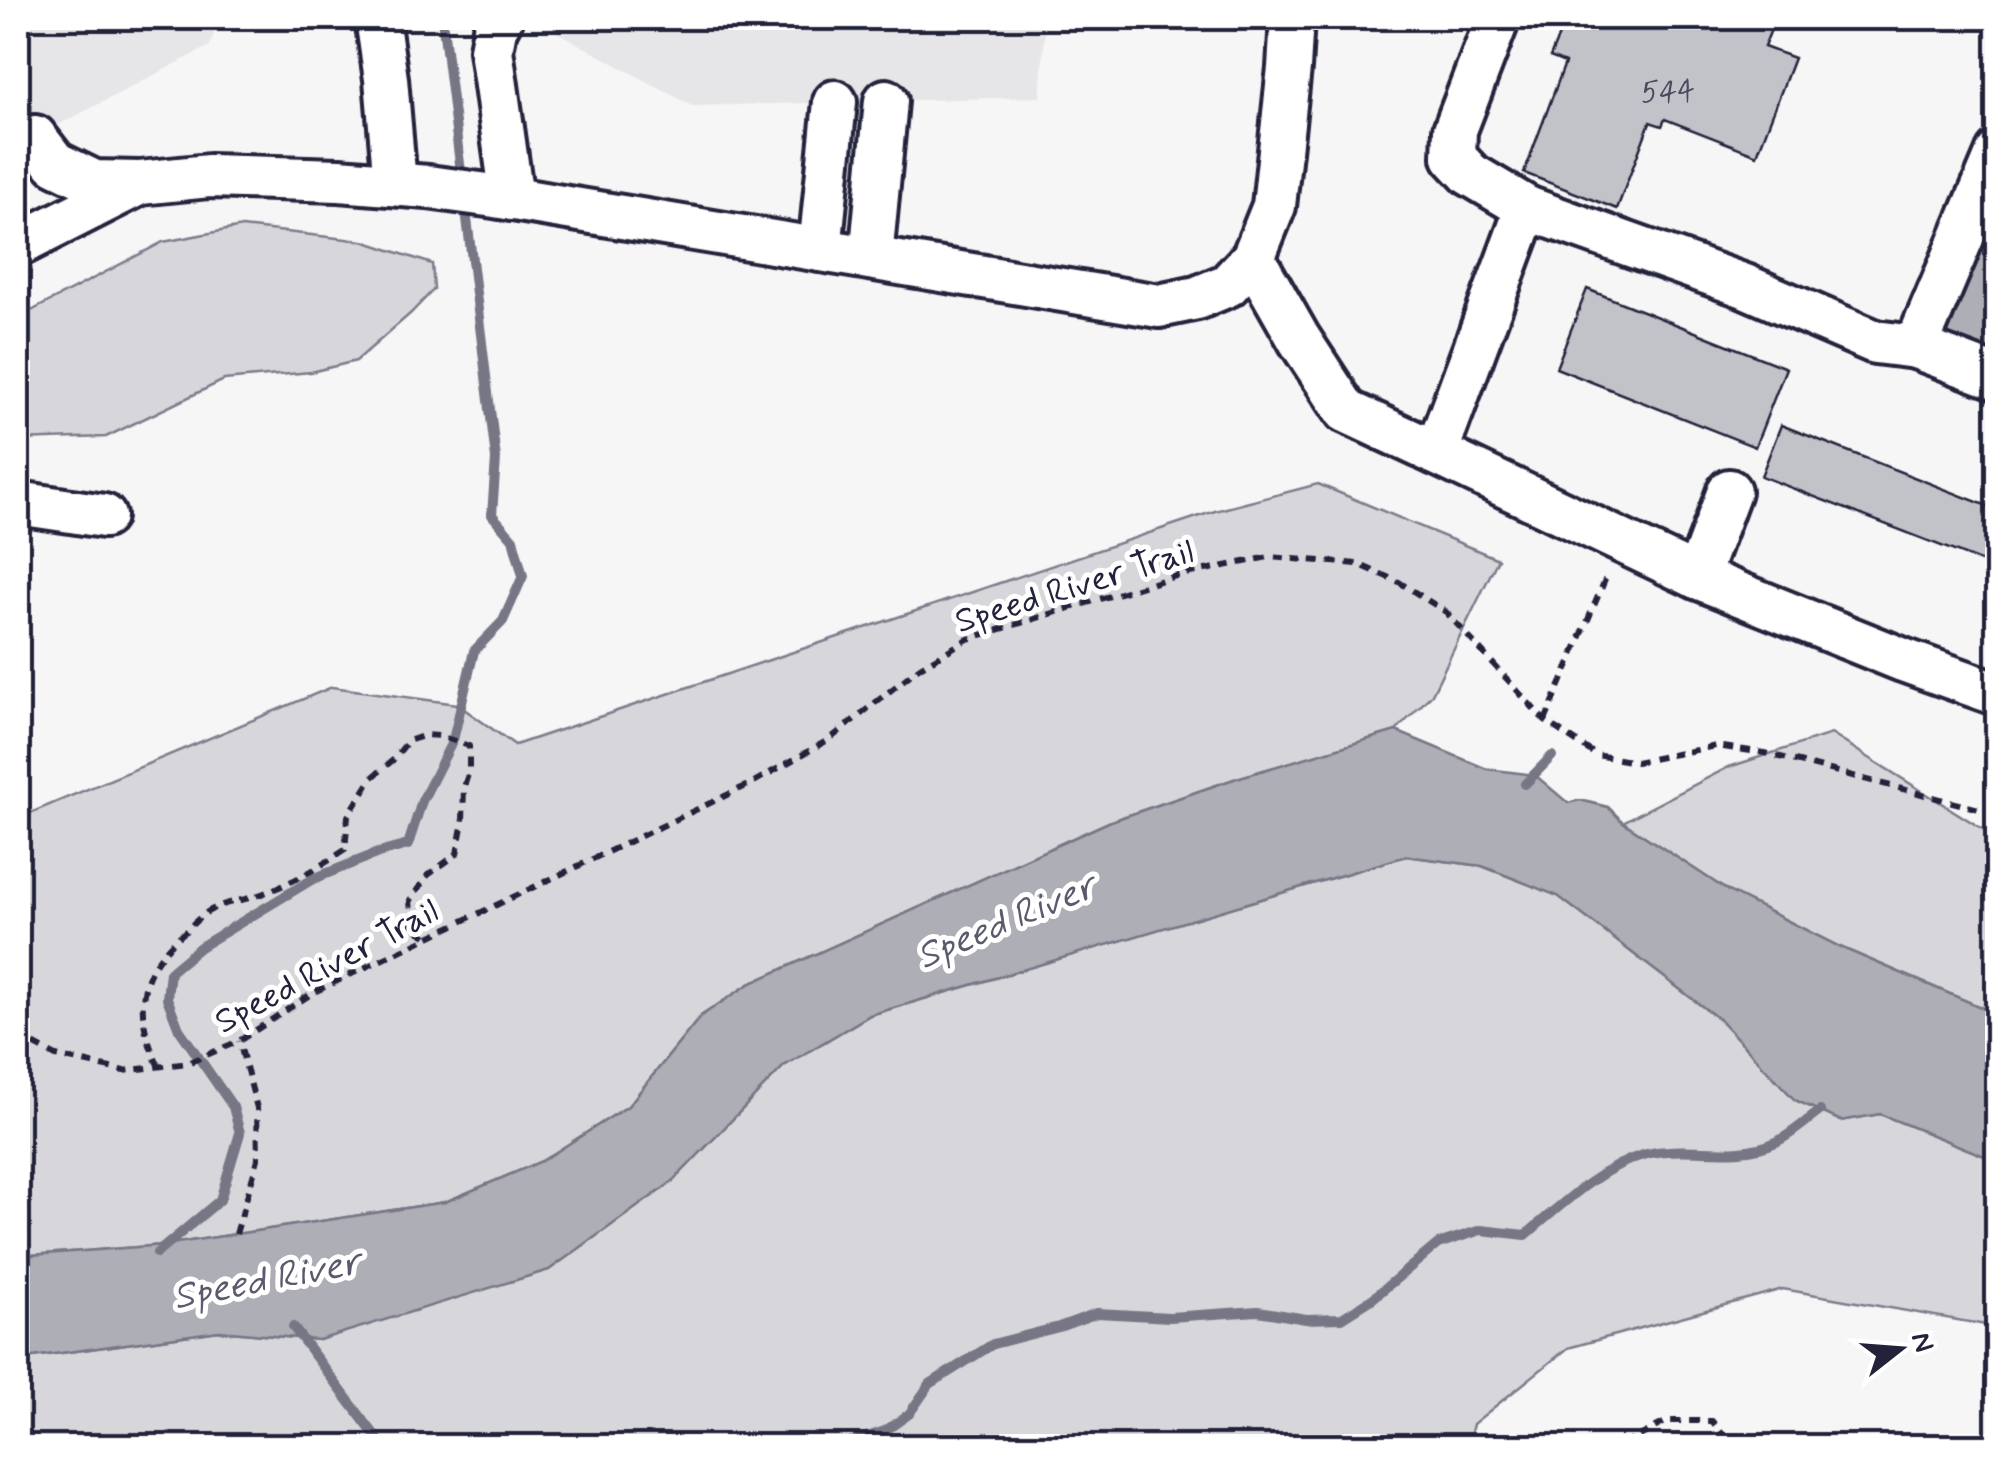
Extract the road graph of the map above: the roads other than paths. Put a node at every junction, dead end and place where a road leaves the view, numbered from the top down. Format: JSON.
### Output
{"nodes":[{"id":1,"x":378,"y":18,"type":"edge"},
{"id":2,"x":502,"y":18,"type":"edge"},
{"id":3,"x":1292,"y":18,"type":"edge"},
{"id":4,"x":1498,"y":18,"type":"edge"},
{"id":5,"x":886,"y":101,"type":"dead end"},
{"id":6,"x":835,"y":102,"type":"dead end"},
{"id":7,"x":35,"y":137,"type":"dead end"},
{"id":8,"x":1998,"y":152,"type":"edge"},
{"id":9,"x":140,"y":183,"type":"junction"},
{"id":10,"x":412,"y":186,"type":"junction"},
{"id":11,"x":504,"y":198,"type":"junction"},
{"id":12,"x":1527,"y":208,"type":"junction"},
{"id":13,"x":18,"y":245,"type":"edge"},
{"id":14,"x":820,"y":250,"type":"junction"},
{"id":15,"x":870,"y":258,"type":"junction"},
{"id":16,"x":1253,"y":258,"type":"junction"},
{"id":17,"x":1916,"y":347,"type":"junction"},
{"id":18,"x":1998,"y":378,"type":"edge"},
{"id":19,"x":1436,"y":452,"type":"junction"},
{"id":20,"x":1729,"y":490,"type":"dead end"},
{"id":21,"x":18,"y":503,"type":"edge"},
{"id":22,"x":104,"y":516,"type":"dead end"},
{"id":23,"x":1697,"y":577,"type":"junction"},
{"id":24,"x":1998,"y":694,"type":"edge"}],
"edges":[{"from":1,"to":10,"type":"lane"},
{"from":2,"to":11,"type":"lane"},
{"from":3,"to":16,"type":"lane"},
{"from":4,"to":12,"type":"lane"},
{"from":5,"to":15,"type":"lane"},
{"from":6,"to":14,"type":"lane"},
{"from":7,"to":9,"type":"lane"},
{"from":8,"to":17,"type":"lane"},
{"from":9,"to":10,"type":"lane"},
{"from":9,"to":13,"type":"lane"},
{"from":10,"to":11,"type":"lane"},
{"from":11,"to":14,"type":"lane"},
{"from":12,"to":17,"type":"lane"},
{"from":12,"to":19,"type":"lane"},
{"from":14,"to":15,"type":"lane"},
{"from":15,"to":16,"type":"lane"},
{"from":16,"to":19,"type":"lane"},
{"from":17,"to":18,"type":"lane"},
{"from":19,"to":23,"type":"lane"},
{"from":20,"to":23,"type":"lane"},
{"from":21,"to":22,"type":"lane"},
{"from":23,"to":24,"type":"lane"}]}
